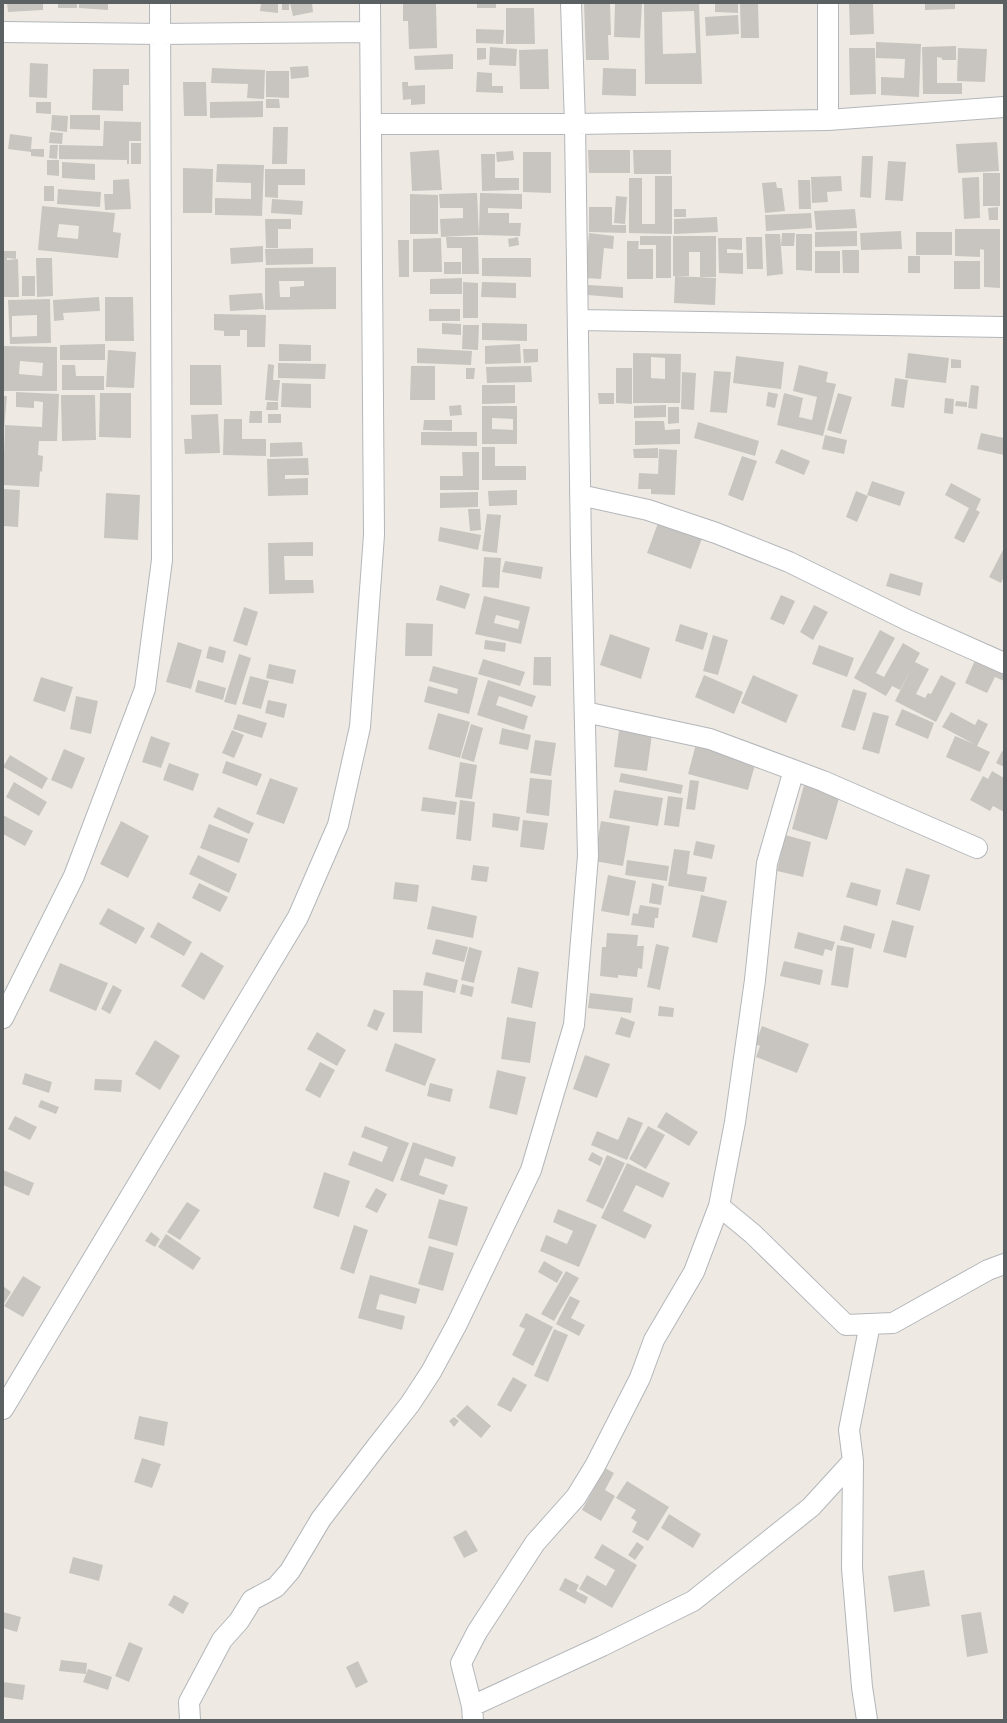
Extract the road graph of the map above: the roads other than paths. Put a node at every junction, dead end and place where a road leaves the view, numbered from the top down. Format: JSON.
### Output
{"nodes":[{"id":1,"x":160,"y":3,"type":"edge"},
{"id":2,"x":370,"y":3,"type":"edge"},
{"id":3,"x":571,"y":3,"type":"edge"},
{"id":4,"x":828,"y":3,"type":"edge"},
{"id":5,"x":3,"y":32,"type":"edge"},
{"id":6,"x":370,"y":32,"type":"junction"},
{"id":7,"x":160,"y":34,"type":"junction"},
{"id":8,"x":1004,"y":107,"type":"edge"},
{"id":9,"x":828,"y":120,"type":"junction"},
{"id":10,"x":371,"y":124,"type":"junction"},
{"id":11,"x":575,"y":124,"type":"junction"},
{"id":12,"x":578,"y":320,"type":"junction"},
{"id":13,"x":1004,"y":327,"type":"edge"},
{"id":14,"x":580,"y":495,"type":"junction"},
{"id":15,"x":1004,"y":663,"type":"edge"},
{"id":16,"x":585,"y":712,"type":"junction"},
{"id":17,"x":794,"y":770,"type":"junction"},
{"id":18,"x":977,"y":848,"type":"dead end"},
{"id":19,"x":3,"y":1018,"type":"edge"},
{"id":20,"x":719,"y":1206,"type":"junction"},
{"id":21,"x":1004,"y":1264,"type":"edge"},
{"id":22,"x":870,"y":1324,"type":"junction"},
{"id":23,"x":3,"y":1409,"type":"edge"},
{"id":24,"x":853,"y":1461,"type":"junction"},
{"id":25,"x":473,"y":1713,"type":"edge"},
{"id":26,"x":190,"y":1720,"type":"edge"},
{"id":27,"x":867,"y":1720,"type":"edge"}],
"edges":[{"from":1,"to":7,"type":"street"},
{"from":2,"to":6,"type":"street"},
{"from":3,"to":11,"type":"street"},
{"from":4,"to":9,"type":"street"},
{"from":5,"to":7,"type":"street"},
{"from":6,"to":7,"type":"street"},
{"from":6,"to":10,"type":"street"},
{"from":7,"to":19,"type":"street"},
{"from":8,"to":9,"type":"street"},
{"from":9,"to":11,"type":"street"},
{"from":10,"to":11,"type":"street"},
{"from":10,"to":23,"type":"street"},
{"from":11,"to":12,"type":"street"},
{"from":12,"to":13,"type":"street"},
{"from":12,"to":14,"type":"street"},
{"from":14,"to":15,"type":"street"},
{"from":14,"to":16,"type":"street"},
{"from":16,"to":17,"type":"street"},
{"from":16,"to":26,"type":"street"},
{"from":17,"to":18,"type":"street"},
{"from":17,"to":20,"type":"street"},
{"from":20,"to":22,"type":"street"},
{"from":20,"to":25,"type":"street"},
{"from":21,"to":22,"type":"street"},
{"from":22,"to":24,"type":"street"},
{"from":24,"to":25,"type":"street"},
{"from":24,"to":27,"type":"street"}]}
